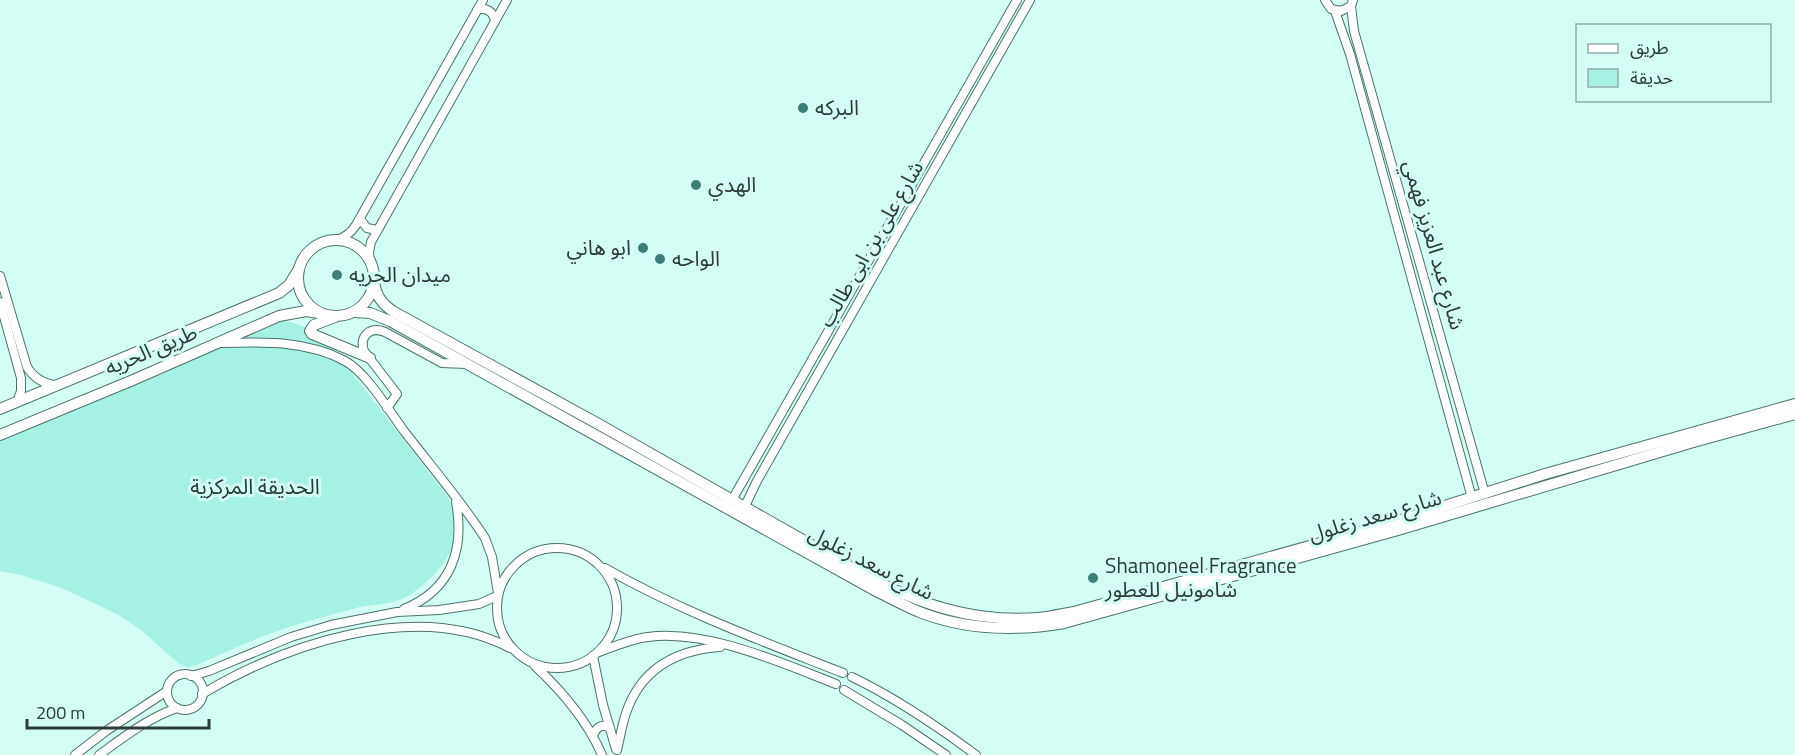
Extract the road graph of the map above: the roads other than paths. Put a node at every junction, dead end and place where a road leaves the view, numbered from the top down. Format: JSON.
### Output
{"nodes":[{"id":1,"x":483,"y":0,"type":"edge"},
{"id":2,"x":507,"y":0,"type":"edge"},
{"id":3,"x":1017,"y":0,"type":"edge"},
{"id":4,"x":1030,"y":0,"type":"edge"},
{"id":5,"x":1324,"y":1,"type":"edge"},
{"id":6,"x":1352,"y":3,"type":"edge"},
{"id":7,"x":477,"y":10,"type":"junction"},
{"id":8,"x":1335,"y":11,"type":"junction"},
{"id":9,"x":495,"y":21,"type":"junction"},
{"id":10,"x":1354,"y":31,"type":"junction"},
{"id":11,"x":1344,"y":35,"type":"junction"},
{"id":12,"x":360,"y":219,"type":"junction"},
{"id":13,"x":377,"y":230,"type":"junction"},
{"id":14,"x":337,"y":240,"type":"junction"},
{"id":15,"x":370,"y":262,"type":"junction"},
{"id":16,"x":299,"y":269,"type":"junction"},
{"id":17,"x":0,"y":276,"type":"edge"},
{"id":18,"x":374,"y":282,"type":"junction"},
{"id":19,"x":0,"y":302,"type":"edge"},
{"id":20,"x":355,"y":312,"type":"junction"},
{"id":21,"x":319,"y":313,"type":"junction"},
{"id":22,"x":337,"y":316,"type":"junction"},
{"id":23,"x":392,"y":316,"type":"junction"},
{"id":24,"x":14,"y":338,"type":"junction"},
{"id":25,"x":163,"y":342,"type":"junction"},
{"id":26,"x":216,"y":344,"type":"junction"},
{"id":27,"x":369,"y":358,"type":"junction"},
{"id":28,"x":171,"y":363,"type":"junction"},
{"id":29,"x":466,"y":364,"type":"junction"},
{"id":30,"x":59,"y":385,"type":"junction"},
{"id":31,"x":17,"y":402,"type":"junction"},
{"id":32,"x":1795,"y":405,"type":"edge"},
{"id":33,"x":387,"y":408,"type":"junction"},
{"id":34,"x":0,"y":409,"type":"edge"},
{"id":35,"x":1795,"y":414,"type":"edge"},
{"id":36,"x":591,"y":426,"type":"junction"},
{"id":37,"x":0,"y":435,"type":"edge"},
{"id":38,"x":1475,"y":463,"type":"junction"},
{"id":39,"x":1463,"y":466,"type":"junction"},
{"id":40,"x":747,"y":475,"type":"junction"},
{"id":41,"x":757,"y":481,"type":"junction"},
{"id":42,"x":1485,"y":494,"type":"junction"},
{"id":43,"x":1472,"y":498,"type":"junction"},
{"id":44,"x":455,"y":499,"type":"junction"},
{"id":45,"x":732,"y":500,"type":"junction"},
{"id":46,"x":745,"y":506,"type":"junction"},
{"id":47,"x":1397,"y":526,"type":"junction"},
{"id":48,"x":600,"y":565,"type":"junction"},
{"id":49,"x":1164,"y":591,"type":"junction"},
{"id":50,"x":497,"y":595,"type":"junction"},
{"id":51,"x":397,"y":612,"type":"junction"},
{"id":52,"x":732,"y":646,"type":"junction"},
{"id":53,"x":514,"y":651,"type":"junction"},
{"id":54,"x":595,"y":655,"type":"junction"},
{"id":55,"x":533,"y":663,"type":"junction"},
{"id":56,"x":843,"y":672,"type":"junction"},
{"id":57,"x":191,"y":676,"type":"junction"},
{"id":58,"x":852,"y":677,"type":"junction"},
{"id":59,"x":836,"y":684,"type":"junction"},
{"id":60,"x":844,"y":690,"type":"junction"},
{"id":61,"x":167,"y":691,"type":"junction"},
{"id":62,"x":202,"y":694,"type":"junction"},
{"id":63,"x":177,"y":708,"type":"junction"},
{"id":64,"x":610,"y":728,"type":"junction"},
{"id":65,"x":593,"y":736,"type":"junction"},
{"id":66,"x":618,"y":753,"type":"edge"},
{"id":67,"x":75,"y":755,"type":"edge"},
{"id":68,"x":99,"y":755,"type":"edge"},
{"id":69,"x":602,"y":755,"type":"edge"},
{"id":70,"x":946,"y":755,"type":"edge"},
{"id":71,"x":976,"y":755,"type":"edge"}],
"edges":[{"from":1,"to":7,"type":"street"},
{"from":2,"to":9,"type":"street"},
{"from":3,"to":40,"type":"street","name":"شارع على بن ابى طالب"},
{"from":4,"to":41,"type":"street","name":"شارع على بن ابى طالب"},
{"from":5,"to":8,"type":"street"},
{"from":6,"to":8,"type":"street"},
{"from":6,"to":10,"type":"street","name":"شارع عبد العزيز فهمي"},
{"from":7,"to":9,"type":"street"},
{"from":7,"to":12,"type":"street"},
{"from":8,"to":11,"type":"street","name":"شارع عبد العزيز فهمي"},
{"from":9,"to":13,"type":"street"},
{"from":10,"to":11,"type":"street"},
{"from":10,"to":38,"type":"street","name":"شارع عبد العزيز فهمي"},
{"from":11,"to":39,"type":"street","name":"شارع عبد العزيز فهمي"},
{"from":12,"to":13,"type":"street"},
{"from":12,"to":14,"type":"street"},
{"from":13,"to":15,"type":"street"},
{"from":14,"to":15,"type":"main road"},
{"from":14,"to":16,"type":"main road"},
{"from":15,"to":18,"type":"main road"},
{"from":16,"to":21,"type":"main road"},
{"from":16,"to":25,"type":"main road","name":"طريق الحريه"},
{"from":17,"to":24,"type":"street"},
{"from":18,"to":20,"type":"main road"},
{"from":18,"to":23,"type":"main road","name":"شارع سعد زغلول"},
{"from":19,"to":24,"type":"street"},
{"from":20,"to":22,"type":"main road"},
{"from":20,"to":23,"type":"main road","name":"شارع سعد زغلول"},
{"from":21,"to":22,"type":"main road"},
{"from":21,"to":26,"type":"main road","name":"طريق الحريه"},
{"from":22,"to":27,"type":"main road"},
{"from":23,"to":29,"type":"main road","name":"شارع سعد زغلول"},
{"from":23,"to":36,"type":"main road","name":"شارع سعد زغلول"},
{"from":24,"to":30,"type":"street"},
{"from":24,"to":31,"type":"street"},
{"from":25,"to":28,"type":"main road"},
{"from":25,"to":30,"type":"main road","name":"طريق الحريه"},
{"from":26,"to":28,"type":"main road","name":"طريق الحريه"},
{"from":26,"to":33,"type":"street"},
{"from":27,"to":29,"type":"street"},
{"from":27,"to":33,"type":"street"},
{"from":28,"to":37,"type":"main road","name":"طريق الحريه"},
{"from":29,"to":36,"type":"main road","name":"شارع سعد زغلول"},
{"from":30,"to":31,"type":"main road","name":"طريق الحريه"},
{"from":31,"to":34,"type":"main road","name":"طريق الحريه"},
{"from":32,"to":42,"type":"main road","name":"شارع سعد زغلول"},
{"from":33,"to":44,"type":"street"},
{"from":35,"to":47,"type":"main road","name":"شارع سعد زغلول"},
{"from":36,"to":45,"type":"main road","name":"شارع سعد زغلول"},
{"from":36,"to":49,"type":"main road","name":"شارع سعد زغلول"},
{"from":38,"to":39,"type":"street"},
{"from":38,"to":42,"type":"street","name":"شارع عبد العزيز فهمي"},
{"from":39,"to":43,"type":"street","name":"شارع عبد العزيز فهمي"},
{"from":40,"to":41,"type":"street"},
{"from":40,"to":45,"type":"street","name":"شارع على بن ابى طالب"},
{"from":41,"to":46,"type":"street","name":"شارع على بن ابى طالب"},
{"from":42,"to":43,"type":"main road","name":"شارع سعد زغلول"},
{"from":43,"to":47,"type":"main road","name":"شارع سعد زغلول"},
{"from":44,"to":50,"type":"street"},
{"from":44,"to":51,"type":"street"},
{"from":45,"to":46,"type":"main road","name":"شارع سعد زغلول"},
{"from":46,"to":49,"type":"main road","name":"شارع سعد زغلول"},
{"from":47,"to":49,"type":"main road","name":"شارع سعد زغلول"},
{"from":48,"to":50,"type":"street"},
{"from":48,"to":54,"type":"street"},
{"from":48,"to":56,"type":"street"},
{"from":50,"to":51,"type":"street"},
{"from":50,"to":53,"type":"street"},
{"from":51,"to":57,"type":"street"},
{"from":52,"to":54,"type":"street"},
{"from":52,"to":59,"type":"street"},
{"from":52,"to":66,"type":"street"},
{"from":53,"to":55,"type":"street"},
{"from":53,"to":62,"type":"street"},
{"from":54,"to":55,"type":"street"},
{"from":54,"to":64,"type":"street"},
{"from":55,"to":65,"type":"street"},
{"from":56,"to":58,"type":"street"},
{"from":56,"to":59,"type":"street"},
{"from":57,"to":61,"type":"street"},
{"from":57,"to":62,"type":"street"},
{"from":58,"to":60,"type":"street"},
{"from":58,"to":71,"type":"street"},
{"from":59,"to":60,"type":"street"},
{"from":60,"to":70,"type":"street"},
{"from":61,"to":63,"type":"street"},
{"from":61,"to":67,"type":"street"},
{"from":62,"to":63,"type":"street"},
{"from":63,"to":68,"type":"street"},
{"from":64,"to":65,"type":"street"},
{"from":64,"to":66,"type":"street"},
{"from":65,"to":69,"type":"street"}]}
